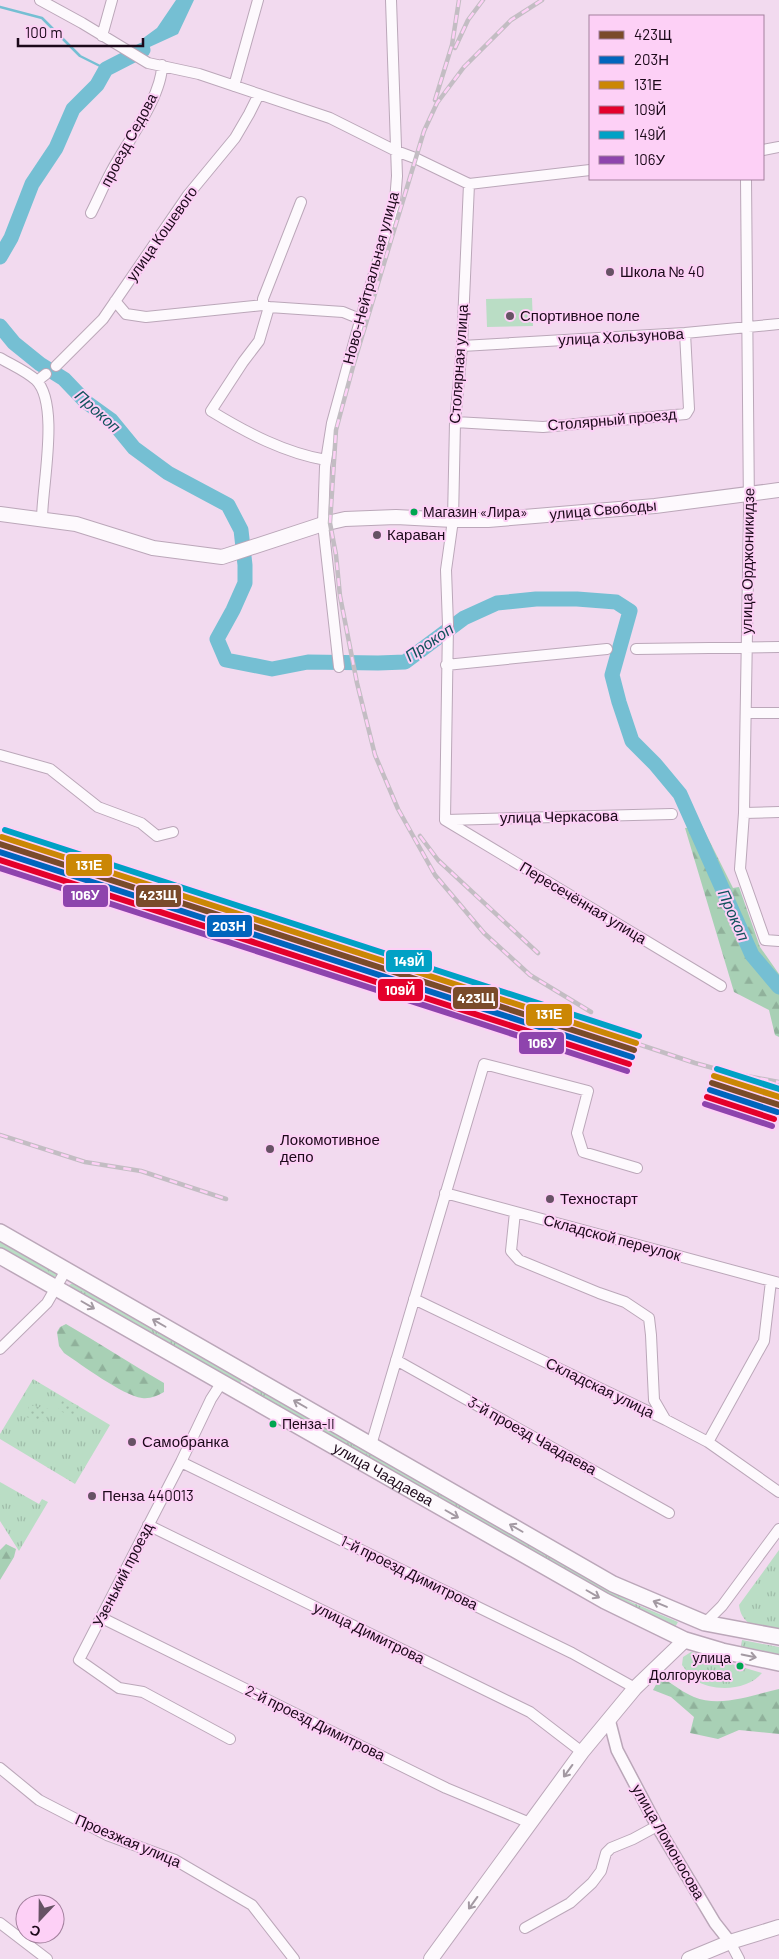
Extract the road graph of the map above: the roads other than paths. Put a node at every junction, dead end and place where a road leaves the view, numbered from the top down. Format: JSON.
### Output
{"nodes":[{"id":1,"x":40,"y":0,"type":"edge"},
{"id":2,"x":112,"y":0,"type":"edge"},
{"id":3,"x":258,"y":0,"type":"edge"},
{"id":4,"x":392,"y":0,"type":"edge"},
{"id":5,"x":102,"y":36,"type":"junction"},
{"id":6,"x":162,"y":65,"type":"junction"},
{"id":7,"x":234,"y":86,"type":"junction"},
{"id":8,"x":259,"y":94,"type":"junction"},
{"id":9,"x":779,"y":147,"type":"edge"},
{"id":10,"x":764,"y":150,"type":"edge"},
{"id":11,"x":396,"y":151,"type":"junction"},
{"id":12,"x":589,"y":170,"type":"edge"},
{"id":13,"x":746,"y":180,"type":"edge"},
{"id":14,"x":469,"y":184,"type":"junction"},
{"id":15,"x":301,"y":202,"type":"dead end"},
{"id":16,"x":91,"y":213,"type":"dead end"},
{"id":17,"x":115,"y":301,"type":"junction"},
{"id":18,"x":266,"y":306,"type":"junction"},
{"id":19,"x":360,"y":319,"type":"junction"},
{"id":20,"x":779,"y":324,"type":"edge"},
{"id":21,"x":748,"y":328,"type":"junction"},
{"id":22,"x":685,"y":333,"type":"junction"},
{"id":23,"x":462,"y":346,"type":"junction"},
{"id":24,"x":0,"y":358,"type":"edge"},
{"id":25,"x":56,"y":366,"type":"dead end"},
{"id":26,"x":46,"y":374,"type":"dead end"},
{"id":27,"x":37,"y":381,"type":"junction"},
{"id":28,"x":455,"y":422,"type":"junction"},
{"id":29,"x":326,"y":460,"type":"junction"},
{"id":30,"x":779,"y":490,"type":"edge"},
{"id":31,"x":749,"y":494,"type":"junction"},
{"id":32,"x":0,"y":514,"type":"edge"},
{"id":33,"x":42,"y":519,"type":"junction"},
{"id":34,"x":453,"y":520,"type":"junction"},
{"id":35,"x":323,"y":524,"type":"junction"},
{"id":36,"x":779,"y":647,"type":"edge"},
{"id":37,"x":746,"y":648,"type":"junction"},
{"id":38,"x":636,"y":649,"type":"dead end"},
{"id":39,"x":607,"y":650,"type":"dead end"},
{"id":40,"x":446,"y":665,"type":"junction"},
{"id":41,"x":339,"y":667,"type":"dead end"},
{"id":42,"x":746,"y":713,"type":"junction"},
{"id":43,"x":779,"y":713,"type":"edge"},
{"id":44,"x":0,"y":755,"type":"edge"},
{"id":45,"x":779,"y":812,"type":"edge"},
{"id":46,"x":744,"y":813,"type":"junction"},
{"id":47,"x":672,"y":814,"type":"dead end"},
{"id":48,"x":445,"y":820,"type":"junction"},
{"id":49,"x":173,"y":832,"type":"dead end"},
{"id":50,"x":779,"y":941,"type":"edge"},
{"id":51,"x":721,"y":986,"type":"dead end"},
{"id":52,"x":637,"y":1168,"type":"dead end"},
{"id":53,"x":446,"y":1193,"type":"junction"},
{"id":54,"x":515,"y":1212,"type":"junction"},
{"id":55,"x":0,"y":1232,"type":"edge"},
{"id":56,"x":0,"y":1256,"type":"edge"},
{"id":57,"x":66,"y":1270,"type":"junction"},
{"id":58,"x":775,"y":1282,"type":"edge"},
{"id":59,"x":56,"y":1287,"type":"junction"},
{"id":60,"x":414,"y":1299,"type":"junction"},
{"id":61,"x":0,"y":1349,"type":"edge"},
{"id":62,"x":396,"y":1360,"type":"junction"},
{"id":63,"x":222,"y":1382,"type":"junction"},
{"id":64,"x":666,"y":1420,"type":"junction"},
{"id":65,"x":708,"y":1442,"type":"junction"},
{"id":66,"x":371,"y":1445,"type":"junction"},
{"id":67,"x":181,"y":1462,"type":"junction"},
{"id":68,"x":779,"y":1492,"type":"edge"},
{"id":69,"x":669,"y":1512,"type":"dead end"},
{"id":70,"x":148,"y":1525,"type":"junction"},
{"id":71,"x":779,"y":1529,"type":"edge"},
{"id":72,"x":102,"y":1618,"type":"junction"},
{"id":73,"x":705,"y":1624,"type":"junction"},
{"id":74,"x":779,"y":1637,"type":"edge"},
{"id":75,"x":685,"y":1640,"type":"junction"},
{"id":76,"x":779,"y":1663,"type":"edge"},
{"id":77,"x":635,"y":1688,"type":"junction"},
{"id":78,"x":609,"y":1719,"type":"junction"},
{"id":79,"x":230,"y":1739,"type":"dead end"},
{"id":80,"x":582,"y":1752,"type":"junction"},
{"id":81,"x":0,"y":1768,"type":"edge"},
{"id":82,"x":530,"y":1824,"type":"junction"},
{"id":83,"x":657,"y":1826,"type":"junction"},
{"id":84,"x":0,"y":1922,"type":"edge"},
{"id":85,"x":779,"y":1927,"type":"edge"},
{"id":86,"x":525,"y":1928,"type":"dead end"},
{"id":87,"x":730,"y":1942,"type":"junction"},
{"id":88,"x":47,"y":1959,"type":"edge"},
{"id":89,"x":294,"y":1959,"type":"edge"},
{"id":90,"x":432,"y":1959,"type":"edge"},
{"id":91,"x":689,"y":1959,"type":"edge"},
{"id":92,"x":739,"y":1959,"type":"edge"}],
"edges":[{"from":1,"to":5,"type":"street"},
{"from":2,"to":5,"type":"street"},
{"from":3,"to":7,"type":"street"},
{"from":4,"to":11,"type":"street","name":"Ново-Нейтральная улица"},
{"from":5,"to":6,"type":"street"},
{"from":6,"to":7,"type":"street"},
{"from":6,"to":16,"type":"street","name":"проезд Седова"},
{"from":7,"to":8,"type":"street"},
{"from":8,"to":11,"type":"street"},
{"from":8,"to":17,"type":"street","name":"улица Кошевого"},
{"from":9,"to":10,"type":"street"},
{"from":11,"to":14,"type":"street"},
{"from":11,"to":19,"type":"street","name":"Ново-Нейтральная улица"},
{"from":12,"to":14,"type":"street"},
{"from":13,"to":21,"type":"street","name":"улица Орджоникидзе"},
{"from":14,"to":23,"type":"street","name":"Столярная улица"},
{"from":15,"to":18,"type":"street"},
{"from":17,"to":18,"type":"street"},
{"from":17,"to":25,"type":"street","name":"улица Кошевого"},
{"from":18,"to":19,"type":"street"},
{"from":18,"to":29,"type":"street"},
{"from":19,"to":29,"type":"street","name":"Ново-Нейтральная улица"},
{"from":20,"to":21,"type":"street","name":"улица Хользунова"},
{"from":21,"to":22,"type":"street","name":"улица Хользунова"},
{"from":21,"to":31,"type":"street","name":"улица Орджоникидзе"},
{"from":22,"to":23,"type":"street","name":"улица Хользунова"},
{"from":22,"to":28,"type":"street","name":"Столярный проезд"},
{"from":23,"to":28,"type":"street","name":"Столярная улица"},
{"from":24,"to":27,"type":"street"},
{"from":26,"to":27,"type":"street"},
{"from":27,"to":33,"type":"street"},
{"from":28,"to":34,"type":"street","name":"Столярная улица"},
{"from":29,"to":35,"type":"street","name":"Ново-Нейтральная улица"},
{"from":30,"to":31,"type":"main road","name":"улица Свободы"},
{"from":31,"to":34,"type":"main road","name":"улица Свободы"},
{"from":31,"to":37,"type":"street","name":"улица Орджоникидзе"},
{"from":32,"to":33,"type":"main road"},
{"from":33,"to":35,"type":"main road","name":"улица Свободы"},
{"from":34,"to":35,"type":"main road","name":"улица Свободы"},
{"from":34,"to":40,"type":"street","name":"Столярная улица"},
{"from":35,"to":41,"type":"street","name":"Ново-Нейтральная улица"},
{"from":36,"to":37,"type":"street"},
{"from":37,"to":38,"type":"street"},
{"from":37,"to":42,"type":"street","name":"улица Орджоникидзе"},
{"from":39,"to":40,"type":"street"},
{"from":40,"to":48,"type":"street"},
{"from":42,"to":43,"type":"street"},
{"from":42,"to":46,"type":"street","name":"улица Орджоникидзе"},
{"from":44,"to":49,"type":"street"},
{"from":45,"to":46,"type":"street"},
{"from":46,"to":50,"type":"street","name":"улица Орджоникидзе"},
{"from":47,"to":48,"type":"street","name":"улица Черкасова"},
{"from":48,"to":51,"type":"street","name":"Пересечённая улица"},
{"from":52,"to":53,"type":"street"},
{"from":53,"to":54,"type":"street","name":"Складской переулок"},
{"from":53,"to":60,"type":"street"},
{"from":54,"to":58,"type":"street","name":"Складской переулок"},
{"from":54,"to":64,"type":"street"},
{"from":55,"to":57,"type":"main road","name":"улица Чаадаева"},
{"from":56,"to":59,"type":"main road","name":"улица Чаадаева"},
{"from":57,"to":59,"type":"street"},
{"from":66,"to":57,"type":"main road","name":"улица Чаадаева","one_way":true},
{"from":58,"to":65,"type":"street"},
{"from":59,"to":61,"type":"street"},
{"from":59,"to":63,"type":"main road","name":"улица Чаадаева","one_way":true},
{"from":60,"to":62,"type":"street"},
{"from":60,"to":64,"type":"street","name":"Складская улица"},
{"from":62,"to":66,"type":"street"},
{"from":62,"to":69,"type":"street","name":"3-й проезд Чаадаева"},
{"from":63,"to":67,"type":"street","name":"Узенький проезд"},
{"from":63,"to":75,"type":"main road","name":"улица Чаадаева","one_way":true},
{"from":64,"to":65,"type":"street","name":"Складская улица"},
{"from":65,"to":68,"type":"street","name":"Складская улица"},
{"from":73,"to":66,"type":"main road","name":"улица Чаадаева","one_way":true},
{"from":67,"to":70,"type":"street","name":"Узенький проезд"},
{"from":67,"to":77,"type":"street","name":"1-й проезд Димитрова"},
{"from":70,"to":72,"type":"street","name":"Узенький проезд"},
{"from":70,"to":80,"type":"street","name":"улица Димитрова"},
{"from":71,"to":73,"type":"street"},
{"from":72,"to":79,"type":"street","name":"Узенький проезд"},
{"from":72,"to":82,"type":"street","name":"2-й проезд Димитрова"},
{"from":73,"to":74,"type":"main road","name":"улица Чаадаева"},
{"from":73,"to":75,"type":"main road"},
{"from":75,"to":76,"type":"main road","name":"улица Чаадаева","one_way":true},
{"from":75,"to":77,"type":"main road"},
{"from":77,"to":78,"type":"main road"},
{"from":78,"to":80,"type":"main road"},
{"from":78,"to":83,"type":"street","name":"улица Ломоносова"},
{"from":80,"to":82,"type":"main road","one_way":true},
{"from":81,"to":89,"type":"street","name":"Проезжая улица"},
{"from":82,"to":90,"type":"main road","one_way":true},
{"from":83,"to":86,"type":"street"},
{"from":83,"to":87,"type":"street","name":"улица Ломоносова"},
{"from":84,"to":88,"type":"street"},
{"from":85,"to":87,"type":"main road"},
{"from":87,"to":91,"type":"main road"},
{"from":87,"to":92,"type":"street","name":"улица Ломоносова"}]}
